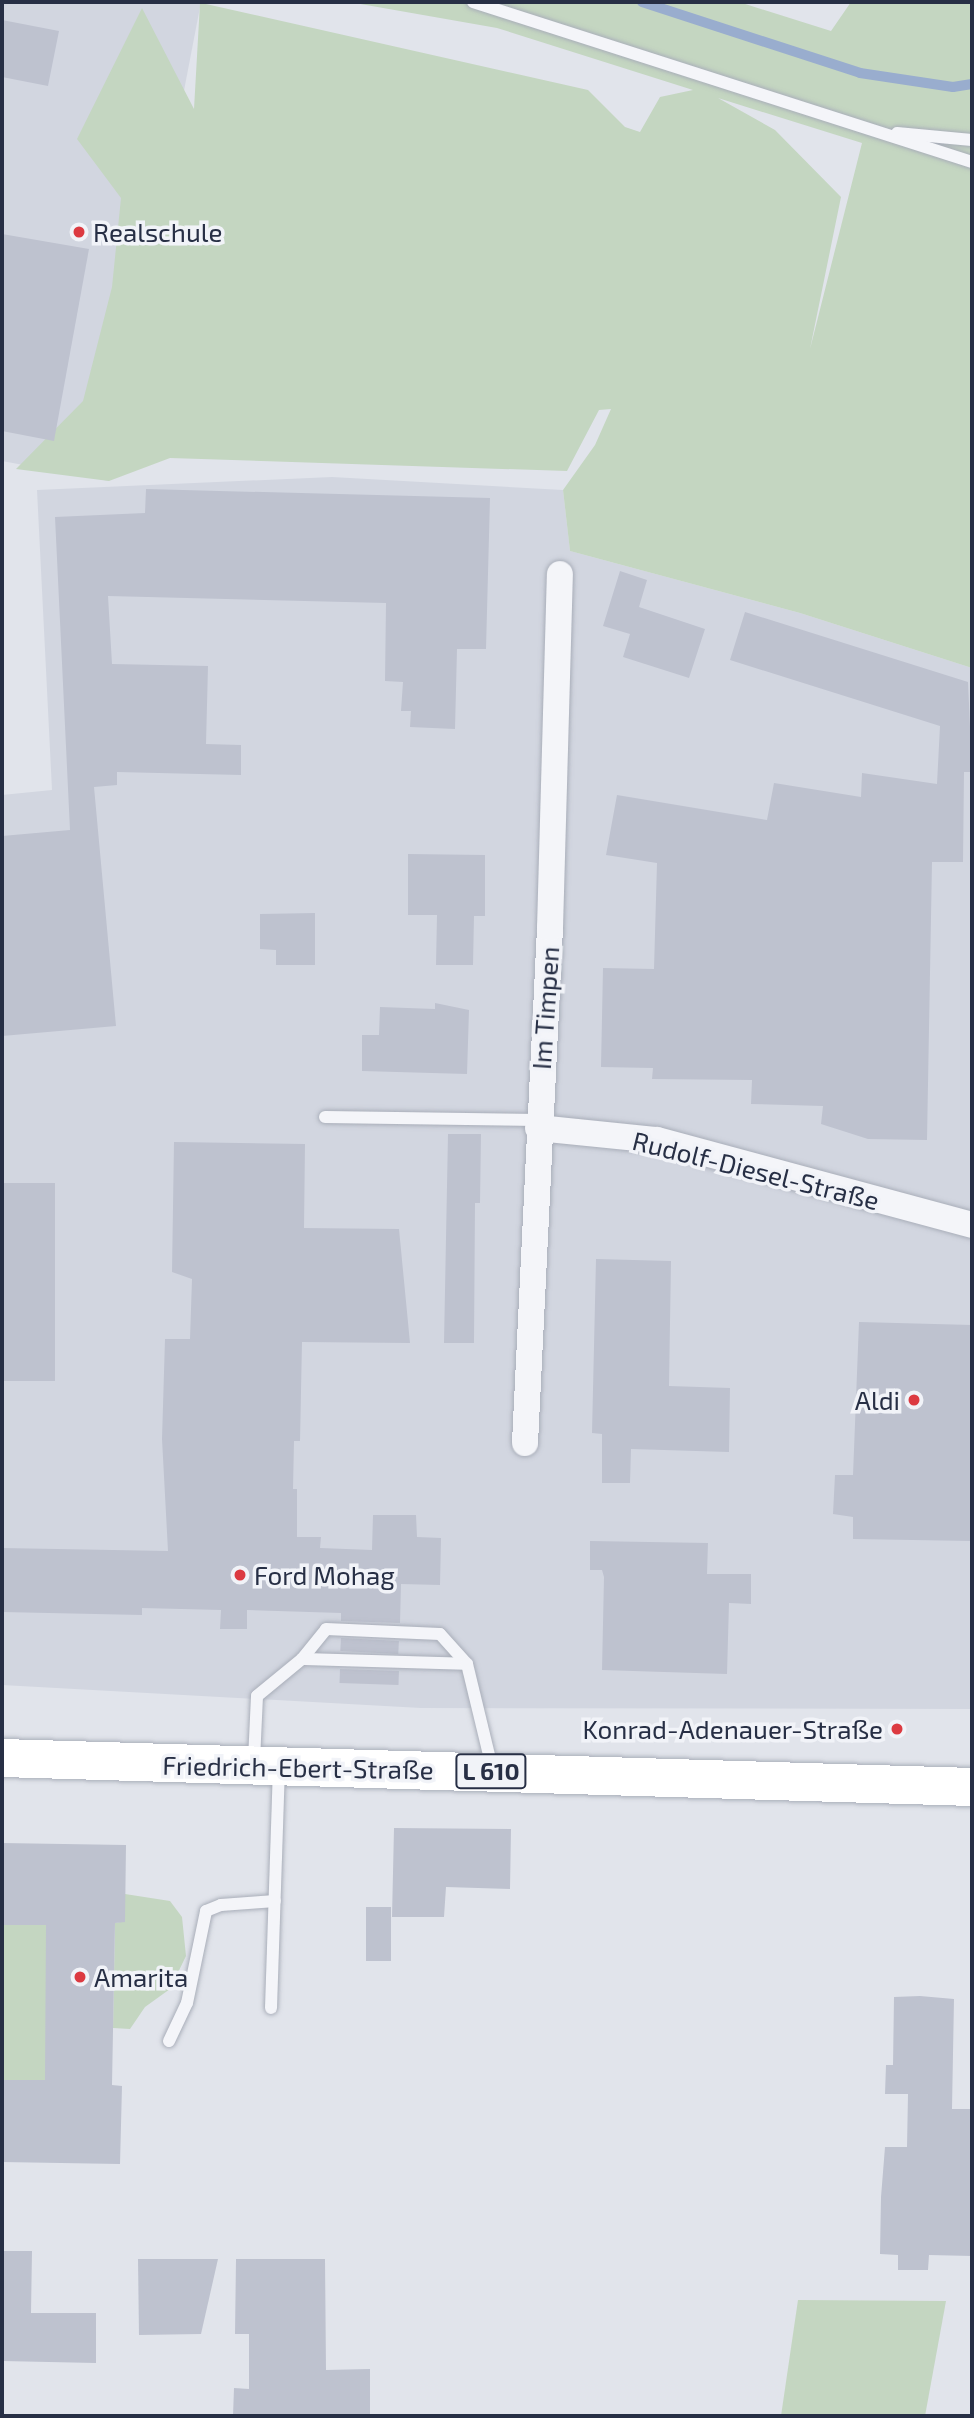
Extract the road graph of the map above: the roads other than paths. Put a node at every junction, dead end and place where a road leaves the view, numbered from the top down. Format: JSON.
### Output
{"nodes":[{"id":1,"x":473,"y":2,"type":"edge"},
{"id":2,"x":865,"y":130,"type":"junction"},
{"id":3,"x":972,"y":140,"type":"edge"},
{"id":4,"x":972,"y":162,"type":"edge"},
{"id":5,"x":559,"y":574,"type":"dead end"},
{"id":6,"x":325,"y":1117,"type":"dead end"},
{"id":7,"x":538,"y":1124,"type":"junction"},
{"id":8,"x":972,"y":1224,"type":"edge"},
{"id":9,"x":525,"y":1443,"type":"dead end"},
{"id":10,"x":302,"y":1659,"type":"junction"},
{"id":11,"x":467,"y":1664,"type":"junction"},
{"id":12,"x":2,"y":1758,"type":"edge"},
{"id":13,"x":266,"y":1768,"type":"junction"},
{"id":14,"x":492,"y":1771,"type":"junction"},
{"id":15,"x":972,"y":1787,"type":"edge"},
{"id":16,"x":275,"y":1901,"type":"junction"},
{"id":17,"x":271,"y":2008,"type":"dead end"},
{"id":18,"x":169,"y":2041,"type":"dead end"}],
"edges":[{"from":1,"to":2,"type":"lane"},
{"from":2,"to":3,"type":"lane"},
{"from":2,"to":4,"type":"lane"},
{"from":5,"to":7,"type":"street","name":"Im Timpen"},
{"from":6,"to":7,"type":"lane"},
{"from":7,"to":8,"type":"street","name":"Rudolf-Diesel-Straße"},
{"from":7,"to":9,"type":"street","name":"Im Timpen"},
{"from":10,"to":11,"type":"lane"},
{"from":10,"to":11,"type":"lane"},
{"from":10,"to":13,"type":"lane"},
{"from":11,"to":14,"type":"lane"},
{"from":12,"to":13,"type":"main road","name":"Friedrich-Ebert-Straße","number":"L 610"},
{"from":13,"to":14,"type":"main road","name":"Friedrich-Ebert-Straße","number":"L 610"},
{"from":13,"to":16,"type":"lane"},
{"from":14,"to":15,"type":"main road","name":"Friedrich-Ebert-Straße","number":"L 610"},
{"from":16,"to":17,"type":"lane"},
{"from":16,"to":18,"type":"lane"}]}
